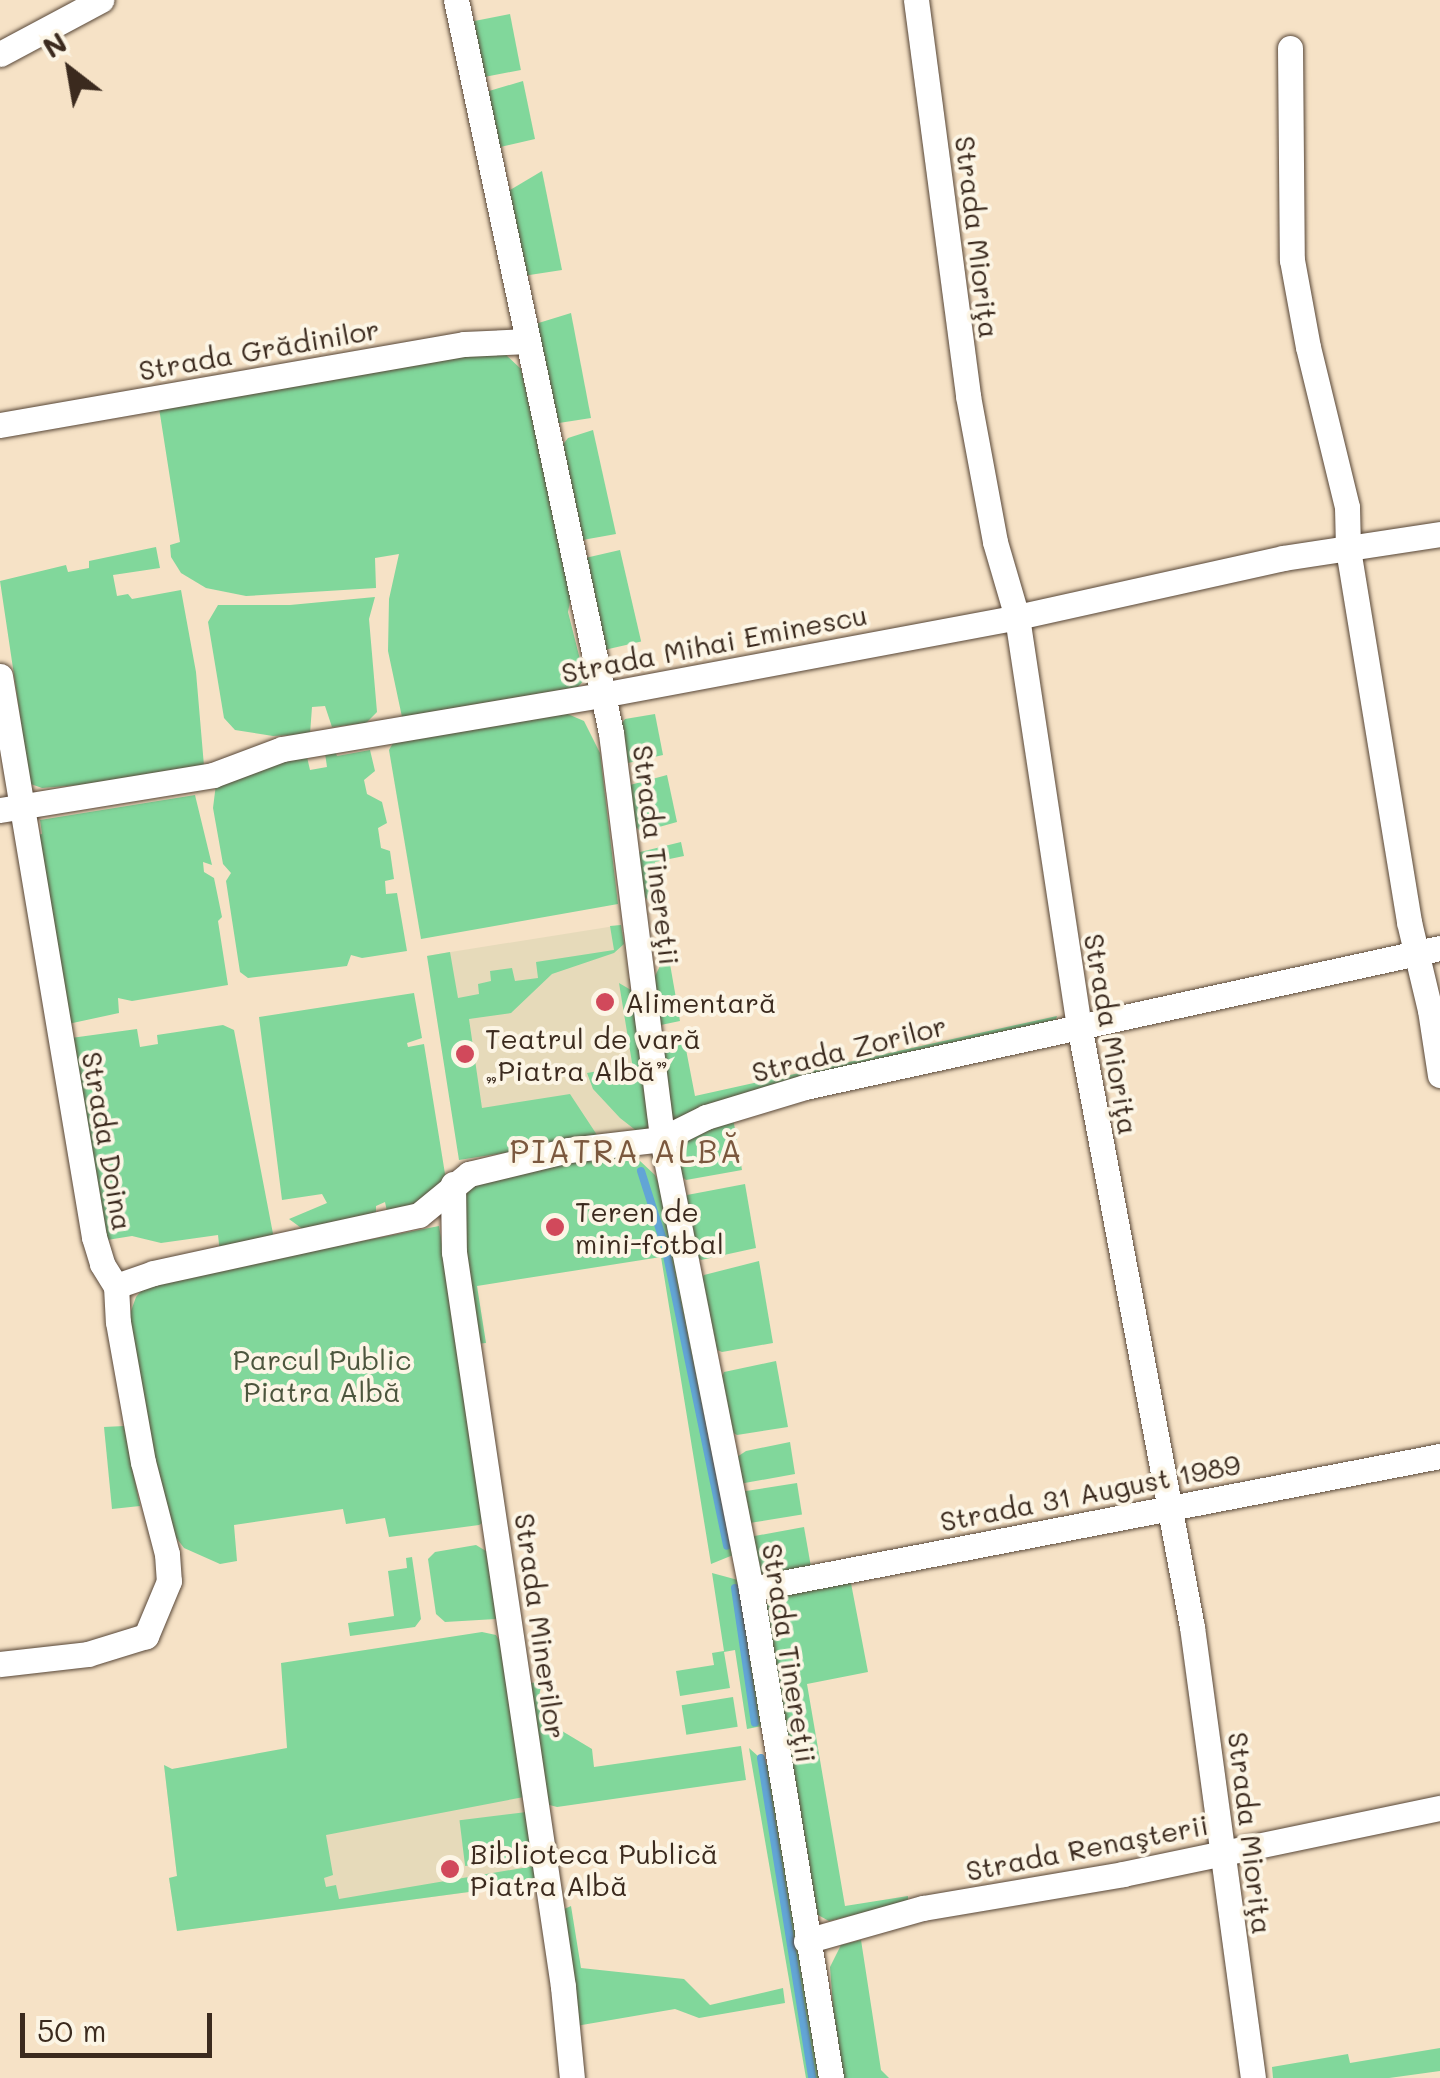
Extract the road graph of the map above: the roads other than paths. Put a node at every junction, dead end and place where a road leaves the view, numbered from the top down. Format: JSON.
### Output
{"nodes":[{"id":1,"x":101,"y":0,"type":"edge"},
{"id":2,"x":456,"y":0,"type":"edge"},
{"id":3,"x":916,"y":0,"type":"edge"},
{"id":4,"x":1290,"y":48,"type":"dead end"},
{"id":5,"x":0,"y":54,"type":"edge"},
{"id":6,"x":528,"y":340,"type":"junction"},
{"id":7,"x":0,"y":425,"type":"edge"},
{"id":8,"x":1440,"y":534,"type":"edge"},
{"id":9,"x":1348,"y":549,"type":"junction"},
{"id":10,"x":1017,"y":617,"type":"junction"},
{"id":11,"x":0,"y":676,"type":"edge"},
{"id":12,"x":602,"y":695,"type":"junction"},
{"id":13,"x":10,"y":808,"type":"edge"},
{"id":14,"x":1428,"y":951,"type":"edge"},
{"id":15,"x":1079,"y":1025,"type":"junction"},
{"id":16,"x":1440,"y":1075,"type":"edge"},
{"id":17,"x":662,"y":1139,"type":"junction"},
{"id":18,"x":453,"y":1184,"type":"junction"},
{"id":19,"x":116,"y":1286,"type":"junction"},
{"id":20,"x":1440,"y":1456,"type":"edge"},
{"id":21,"x":1167,"y":1508,"type":"junction"},
{"id":22,"x":752,"y":1589,"type":"junction"},
{"id":23,"x":0,"y":1664,"type":"edge"},
{"id":24,"x":1440,"y":1808,"type":"edge"},
{"id":25,"x":1222,"y":1851,"type":"junction"},
{"id":26,"x":806,"y":1941,"type":"junction"},
{"id":27,"x":572,"y":2078,"type":"edge"},
{"id":28,"x":831,"y":2078,"type":"edge"},
{"id":29,"x":1252,"y":2078,"type":"edge"}],
"edges":[{"from":1,"to":5,"type":"street"},
{"from":2,"to":6,"type":"street","name":"Strada Tinereţii"},
{"from":3,"to":10,"type":"street","name":"Strada Mioriţa"},
{"from":4,"to":9,"type":"street"},
{"from":6,"to":7,"type":"street","name":"Strada Grădinilor"},
{"from":6,"to":12,"type":"street","name":"Strada Tinereţii"},
{"from":8,"to":9,"type":"street","name":"Strada Mihai Eminescu"},
{"from":9,"to":10,"type":"street","name":"Strada Mihai Eminescu"},
{"from":9,"to":14,"type":"street"},
{"from":10,"to":12,"type":"street","name":"Strada Mihai Eminescu"},
{"from":10,"to":15,"type":"street","name":"Strada Mioriţa"},
{"from":11,"to":13,"type":"street","name":"Strada Doina"},
{"from":12,"to":13,"type":"street","name":"Strada Mihai Eminescu"},
{"from":12,"to":17,"type":"street","name":"Strada Tinereţii"},
{"from":13,"to":19,"type":"street","name":"Strada Doina"},
{"from":14,"to":15,"type":"street","name":"Strada Zorilor"},
{"from":14,"to":16,"type":"street"},
{"from":15,"to":17,"type":"street","name":"Strada Zorilor"},
{"from":15,"to":21,"type":"street","name":"Strada Mioriţa"},
{"from":17,"to":18,"type":"street","name":"Strada Zorilor"},
{"from":17,"to":22,"type":"street","name":"Strada Tinereţii"},
{"from":18,"to":19,"type":"street","name":"Strada Zorilor"},
{"from":18,"to":27,"type":"street","name":"Strada Minerilor"},
{"from":19,"to":23,"type":"street","name":"Strada Doina"},
{"from":20,"to":21,"type":"street","name":"Strada 31 August 1989"},
{"from":21,"to":22,"type":"street","name":"Strada 31 August 1989"},
{"from":21,"to":25,"type":"street","name":"Strada Mioriţa"},
{"from":22,"to":26,"type":"street","name":"Strada Tinereţii"},
{"from":24,"to":25,"type":"street","name":"Strada Renaşterii"},
{"from":25,"to":26,"type":"street","name":"Strada Renaşterii"},
{"from":25,"to":29,"type":"street","name":"Strada Mioriţa"},
{"from":26,"to":28,"type":"street","name":"Strada Tinereţii"}]}
